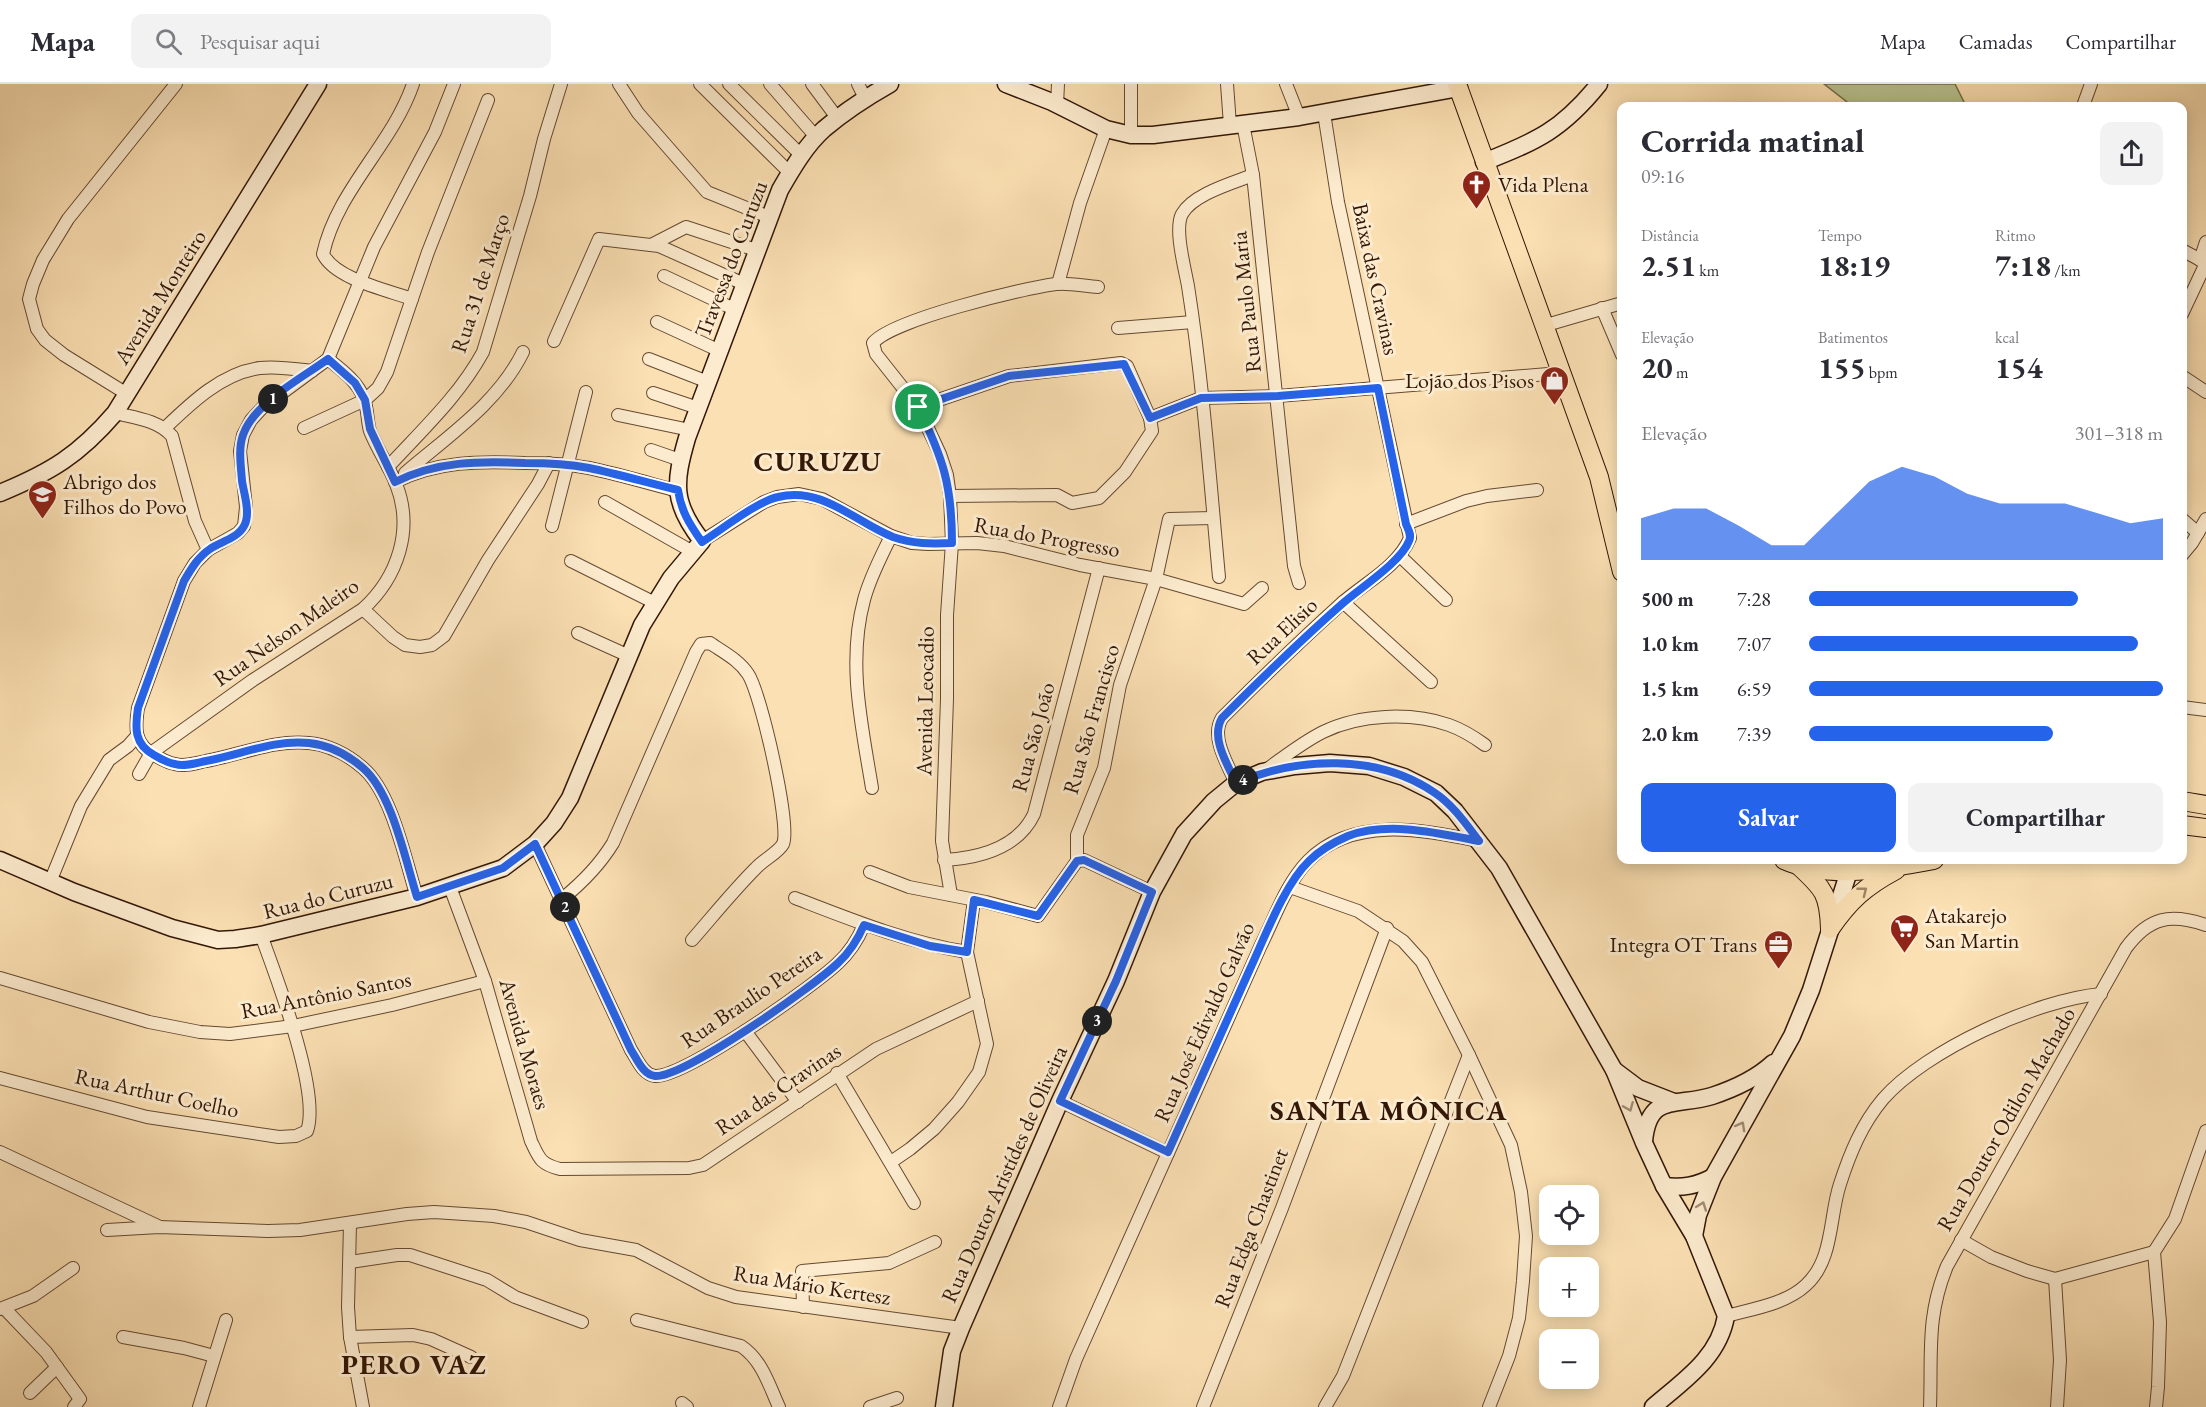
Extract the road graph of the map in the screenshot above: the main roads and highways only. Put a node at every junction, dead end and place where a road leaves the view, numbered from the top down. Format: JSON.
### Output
{"nodes":[{"id":1,"x":1458,"y":86,"type":"edge"},
{"id":2,"x":1617,"y":551,"type":"edge"},
{"id":3,"x":2187,"y":802,"type":"edge"},
{"id":4,"x":2206,"y":805,"type":"edge"},
{"id":5,"x":2187,"y":826,"type":"edge"},
{"id":6,"x":2206,"y":828,"type":"edge"},
{"id":7,"x":1793,"y":864,"type":"edge"},
{"id":8,"x":1799,"y":864,"type":"edge"},
{"id":9,"x":1861,"y":864,"type":"edge"},
{"id":10,"x":1912,"y":864,"type":"edge"},
{"id":11,"x":1906,"y":865,"type":"junction"},
{"id":12,"x":1849,"y":871,"type":"junction"}],
"edges":[{"from":1,"to":2,"type":"main road"},
{"from":3,"to":4,"type":"main road"},
{"from":5,"to":6,"type":"main road"},
{"from":7,"to":11,"type":"main road","one_way":true},
{"from":8,"to":12,"type":"main road"},
{"from":9,"to":12,"type":"main road"},
{"from":10,"to":11,"type":"main road"},
{"from":11,"to":12,"type":"main road"}]}
